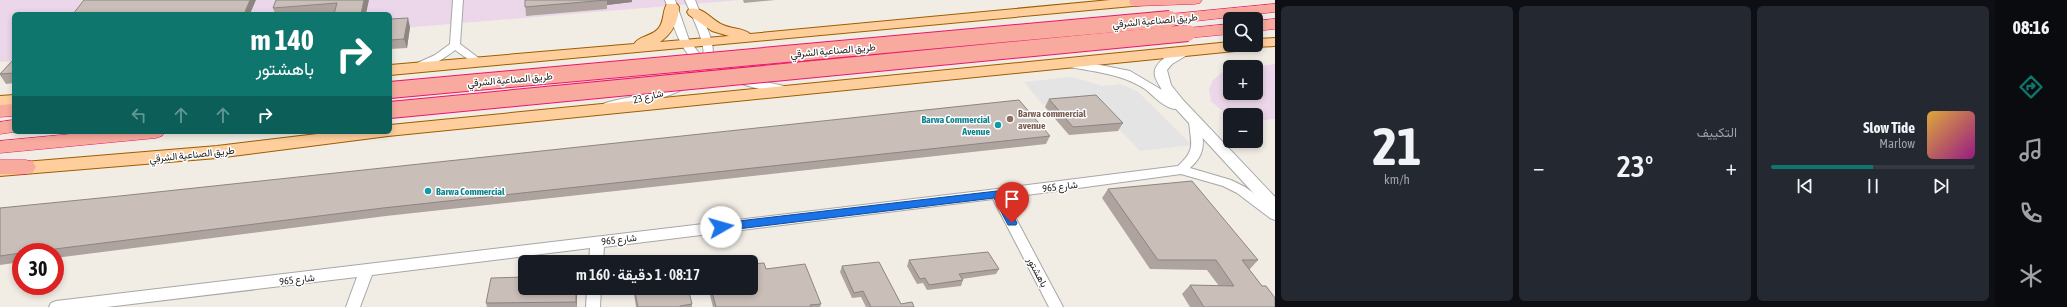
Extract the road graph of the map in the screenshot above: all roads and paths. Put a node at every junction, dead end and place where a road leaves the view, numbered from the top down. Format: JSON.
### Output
{"nodes":[{"id":1,"x":458,"y":0,"type":"edge"},
{"id":2,"x":1154,"y":0,"type":"edge"},
{"id":3,"x":1195,"y":0,"type":"edge"},
{"id":4,"x":1136,"y":2,"type":"junction"},
{"id":5,"x":671,"y":3,"type":"edge"},
{"id":6,"x":692,"y":6,"type":"edge"},
{"id":7,"x":1275,"y":8,"type":"edge"},
{"id":8,"x":1275,"y":24,"type":"edge"},
{"id":9,"x":1263,"y":25,"type":"edge"},
{"id":10,"x":1223,"y":29,"type":"edge"},
{"id":11,"x":808,"y":33,"type":"junction"},
{"id":12,"x":765,"y":37,"type":"junction"},
{"id":13,"x":706,"y":42,"type":"junction"},
{"id":14,"x":1275,"y":42,"type":"edge"},
{"id":15,"x":1263,"y":43,"type":"edge"},
{"id":16,"x":687,"y":44,"type":"junction"},
{"id":17,"x":455,"y":45,"type":"junction"},
{"id":18,"x":1223,"y":47,"type":"edge"},
{"id":19,"x":1185,"y":50,"type":"junction"},
{"id":20,"x":607,"y":51,"type":"junction"},
{"id":21,"x":479,"y":62,"type":"junction"},
{"id":22,"x":1067,"y":62,"type":"junction"},
{"id":23,"x":707,"y":64,"type":"junction"},
{"id":24,"x":417,"y":67,"type":"junction"},
{"id":25,"x":392,"y":70,"type":"edge"},
{"id":26,"x":823,"y":87,"type":"junction"},
{"id":27,"x":392,"y":90,"type":"edge"},
{"id":28,"x":794,"y":90,"type":"junction"},
{"id":29,"x":12,"y":100,"type":"edge"},
{"id":30,"x":0,"y":101,"type":"edge"},
{"id":31,"x":12,"y":110,"type":"edge"},
{"id":32,"x":392,"y":110,"type":"edge"},
{"id":33,"x":0,"y":111,"type":"edge"},
{"id":34,"x":581,"y":111,"type":"junction"},
{"id":35,"x":1191,"y":117,"type":"junction"},
{"id":36,"x":12,"y":126,"type":"edge"},
{"id":37,"x":0,"y":128,"type":"edge"},
{"id":38,"x":392,"y":131,"type":"edge"},
{"id":39,"x":135,"y":134,"type":"edge"},
{"id":40,"x":366,"y":134,"type":"edge"},
{"id":41,"x":0,"y":146,"type":"edge"},
{"id":42,"x":0,"y":167,"type":"edge"},
{"id":43,"x":26,"y":167,"type":"junction"},
{"id":44,"x":0,"y":170,"type":"edge"},
{"id":45,"x":1181,"y":170,"type":"junction"},
{"id":46,"x":997,"y":194,"type":"junction"},
{"id":47,"x":1275,"y":207,"type":"edge"},
{"id":48,"x":1275,"y":215,"type":"edge"},
{"id":49,"x":597,"y":242,"type":"junction"},
{"id":50,"x":596,"y":255,"type":"edge"},
{"id":51,"x":366,"y":271,"type":"junction"},
{"id":52,"x":594,"y":295,"type":"edge"},
{"id":53,"x":56,"y":307,"type":"edge"},
{"id":54,"x":353,"y":307,"type":"edge"},
{"id":55,"x":593,"y":307,"type":"edge"},
{"id":56,"x":1056,"y":307,"type":"edge"}],
"edges":[{"from":1,"to":17,"type":"street"},
{"from":2,"to":4,"type":"main road","name":"طريق الصناعية الشرقي"},
{"from":3,"to":4,"type":"highway"},
{"from":4,"to":11,"type":"main road","name":"طريق الصناعية الشرقي"},
{"from":5,"to":16,"type":"street"},
{"from":5,"to":20,"type":"main road"},
{"from":6,"to":12,"type":"main road"},
{"from":6,"to":13,"type":"street"},
{"from":7,"to":27,"type":"highway","name":"طريق الصناعية الشرقي","bridge":true},
{"from":8,"to":9,"type":"highway"},
{"from":10,"to":32,"type":"highway","name":"طريق الصناعية الشرقي","bridge":true},
{"from":11,"to":12,"type":"main road","name":"طريق الصناعية الشرقي"},
{"from":11,"to":26,"type":"main road"},
{"from":12,"to":13,"type":"main road","name":"طريق الصناعية الشرقي"},
{"from":13,"to":16,"type":"main road","name":"طريق الصناعية الشرقي"},
{"from":13,"to":23,"type":"street"},
{"from":14,"to":15,"type":"main road"},
{"from":16,"to":20,"type":"main road","name":"طريق الصناعية الشرقي"},
{"from":16,"to":23,"type":"street"},
{"from":17,"to":21,"type":"street"},
{"from":17,"to":24,"type":"street"},
{"from":18,"to":19,"type":"main road"},
{"from":19,"to":22,"type":"main road"},
{"from":19,"to":35,"type":"street"},
{"from":20,"to":21,"type":"main road","name":"طريق الصناعية الشرقي"},
{"from":20,"to":34,"type":"main road"},
{"from":21,"to":24,"type":"main road","name":"طريق الصناعية الشرقي"},
{"from":22,"to":26,"type":"main road"},
{"from":22,"to":35,"type":"street"},
{"from":23,"to":28,"type":"street"},
{"from":23,"to":34,"type":"street","name":"شارع 23"},
{"from":24,"to":25,"type":"main road","name":"طريق الصناعية الشرقي"},
{"from":26,"to":28,"type":"main road"},
{"from":28,"to":34,"type":"main road"},
{"from":29,"to":30,"type":"main road"},
{"from":31,"to":33,"type":"highway"},
{"from":34,"to":38,"type":"main road"},
{"from":35,"to":45,"type":"street"},
{"from":35,"to":47,"type":"street"},
{"from":36,"to":37,"type":"highway"},
{"from":39,"to":41,"type":"highway"},
{"from":40,"to":43,"type":"main road","name":"طريق الصناعية الشرقي"},
{"from":42,"to":43,"type":"highway"},
{"from":43,"to":44,"type":"main road","name":"طريق الصناعية الشرقي"},
{"from":45,"to":46,"type":"street","name":"شارع 965"},
{"from":45,"to":48,"type":"street","name":"شارع 965"},
{"from":46,"to":49,"type":"street","name":"شارع 965"},
{"from":46,"to":56,"type":"street","name":"باهشتور"},
{"from":49,"to":50,"type":"street"},
{"from":49,"to":51,"type":"street","name":"شارع 965"},
{"from":51,"to":53,"type":"street","name":"شارع 965"},
{"from":51,"to":54,"type":"street"},
{"from":52,"to":55,"type":"street"}]}
